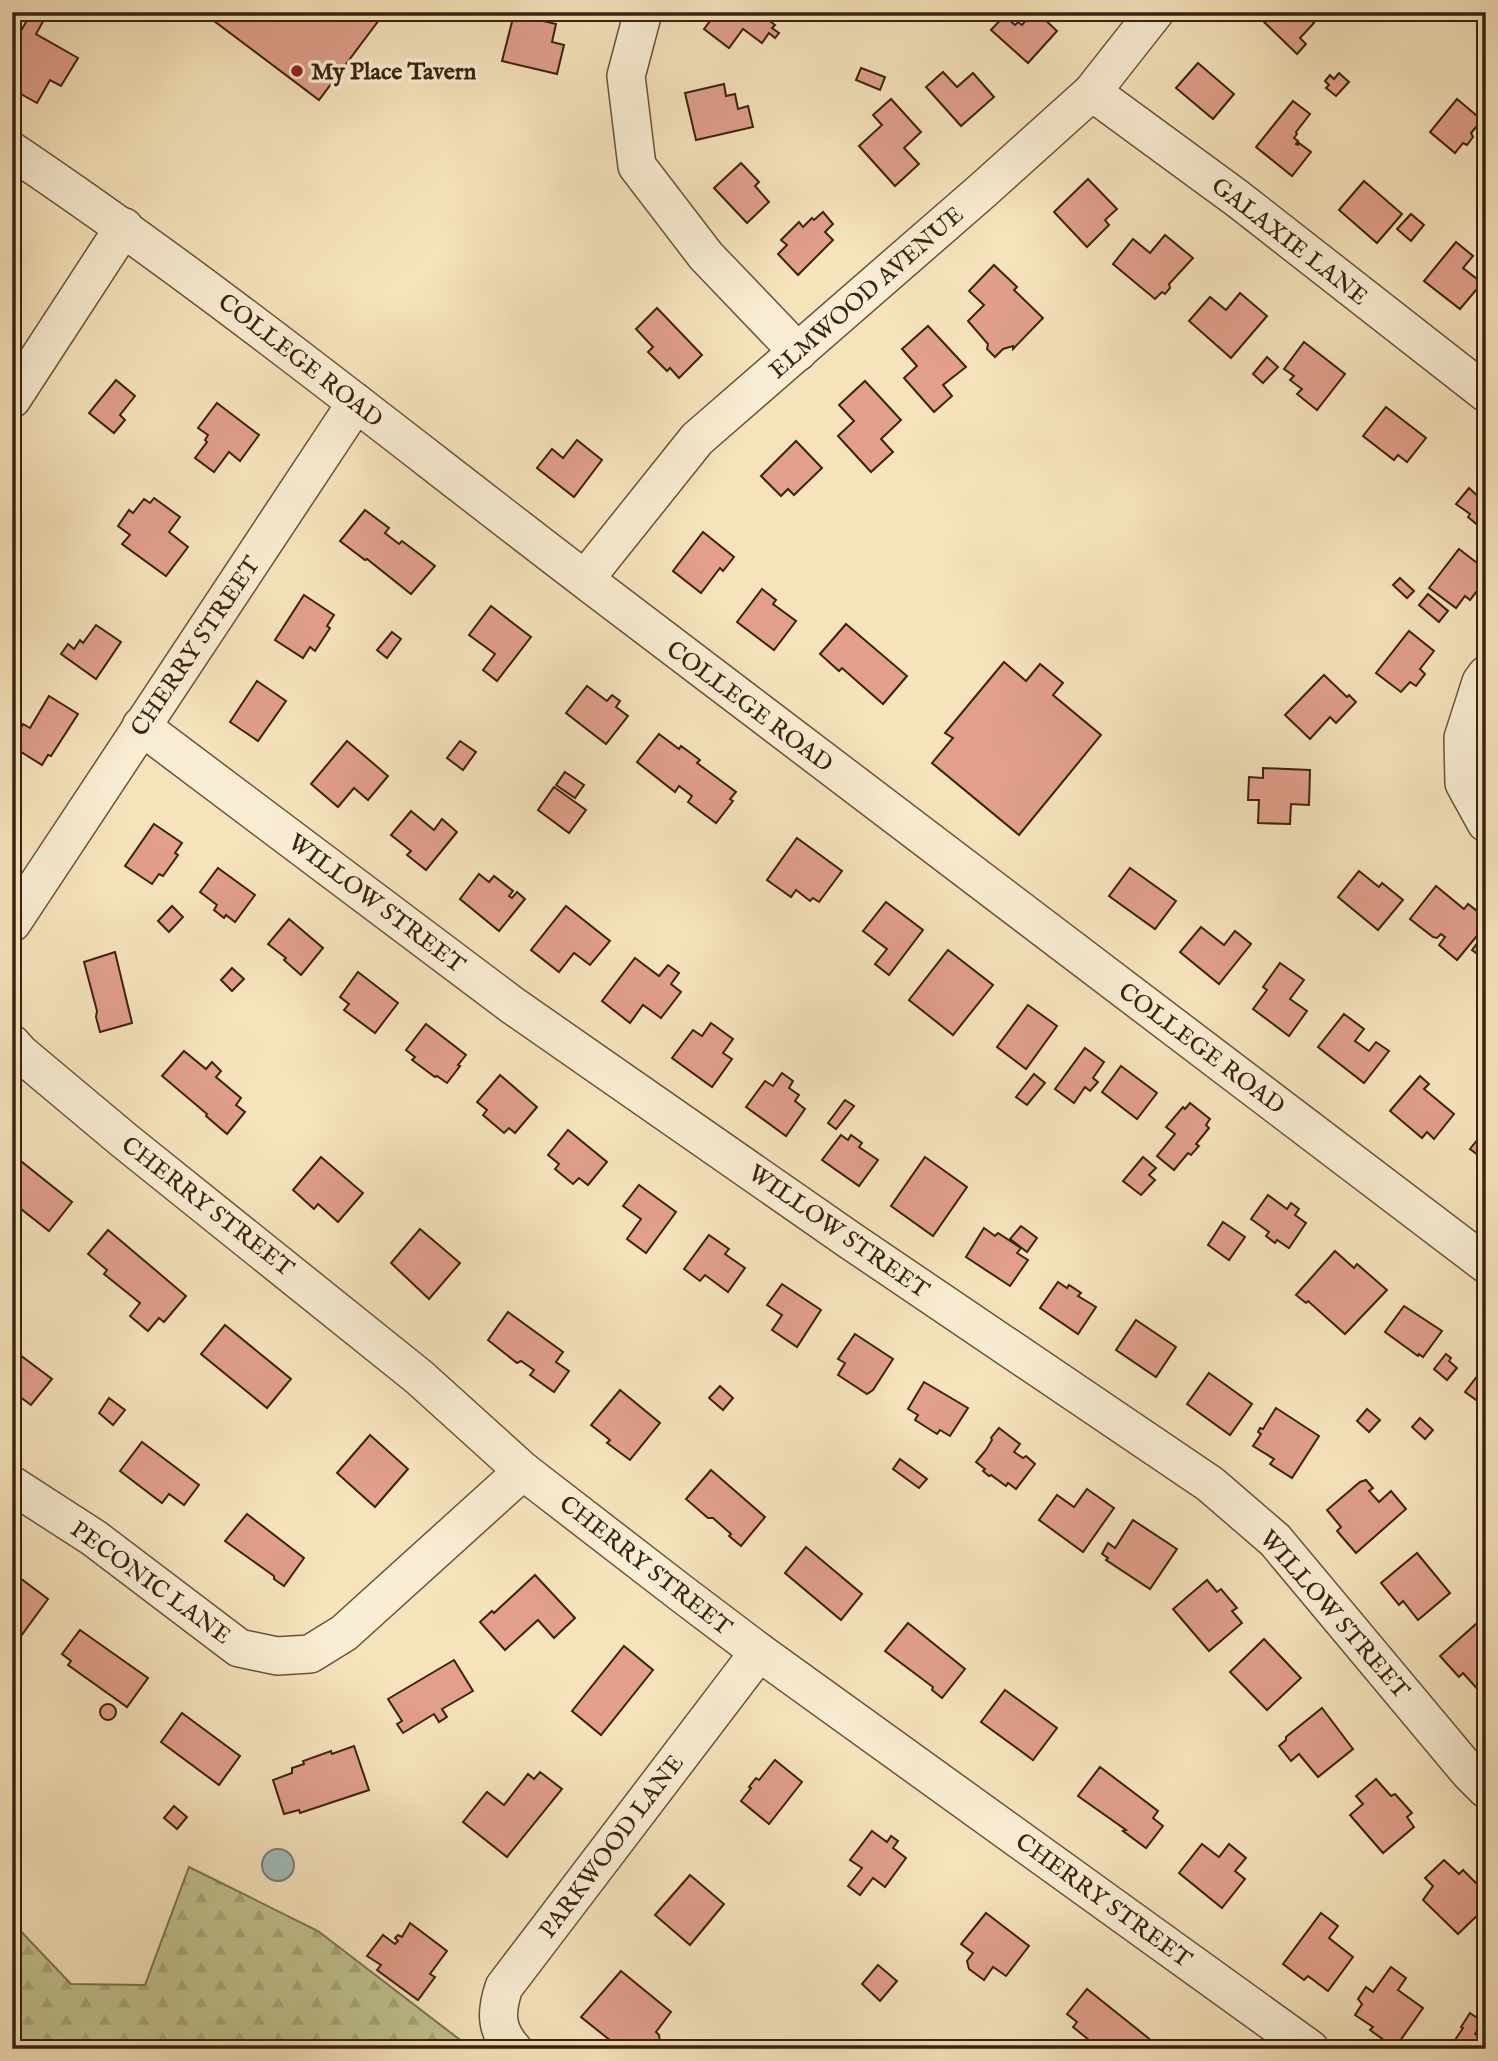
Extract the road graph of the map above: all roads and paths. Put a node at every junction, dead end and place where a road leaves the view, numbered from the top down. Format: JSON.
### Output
{"nodes":[{"id":1,"x":643,"y":12,"type":"edge"},
{"id":2,"x":1155,"y":12,"type":"edge"},
{"id":3,"x":1092,"y":92,"type":"junction"},
{"id":4,"x":12,"y":151,"type":"edge"},
{"id":5,"x":124,"y":227,"type":"junction"},
{"id":6,"x":798,"y":352,"type":"junction"},
{"id":7,"x":1486,"y":393,"type":"edge"},
{"id":8,"x":12,"y":399,"type":"edge"},
{"id":9,"x":356,"y":404,"type":"junction"},
{"id":10,"x":584,"y":579,"type":"junction"},
{"id":11,"x":1486,"y":675,"type":"edge"},
{"id":12,"x":141,"y":726,"type":"junction"},
{"id":13,"x":1486,"y":823,"type":"edge"},
{"id":14,"x":12,"y":923,"type":"edge"},
{"id":15,"x":12,"y":1044,"type":"edge"},
{"id":16,"x":1486,"y":1264,"type":"edge"},
{"id":17,"x":523,"y":1471,"type":"junction"},
{"id":18,"x":12,"y":1485,"type":"edge"},
{"id":19,"x":759,"y":1652,"type":"junction"},
{"id":20,"x":1486,"y":1790,"type":"edge"},
{"id":21,"x":513,"y":2049,"type":"edge"},
{"id":22,"x":1310,"y":2049,"type":"edge"}],
"edges":[{"from":1,"to":6,"type":"street"},
{"from":2,"to":3,"type":"street","name":"ELMWOOD AVENUE"},
{"from":3,"to":6,"type":"street","name":"ELMWOOD AVENUE"},
{"from":3,"to":7,"type":"street","name":"GALAXIE LANE"},
{"from":4,"to":5,"type":"street","name":"COLLEGE ROAD"},
{"from":5,"to":8,"type":"street"},
{"from":5,"to":9,"type":"street","name":"COLLEGE ROAD"},
{"from":6,"to":10,"type":"street","name":"ELMWOOD AVENUE"},
{"from":9,"to":10,"type":"street","name":"COLLEGE ROAD"},
{"from":9,"to":12,"type":"street","name":"CHERRY STREET"},
{"from":10,"to":16,"type":"street","name":"COLLEGE ROAD"},
{"from":11,"to":13,"type":"street"},
{"from":12,"to":14,"type":"street","name":"CHERRY STREET"},
{"from":12,"to":20,"type":"street","name":"WILLOW STREET"},
{"from":15,"to":17,"type":"street","name":"CHERRY STREET"},
{"from":17,"to":18,"type":"street","name":"PECONIC LANE"},
{"from":17,"to":19,"type":"street","name":"CHERRY STREET"},
{"from":19,"to":21,"type":"street","name":"PARKWOOD LANE"},
{"from":19,"to":22,"type":"street","name":"CHERRY STREET"}]}
